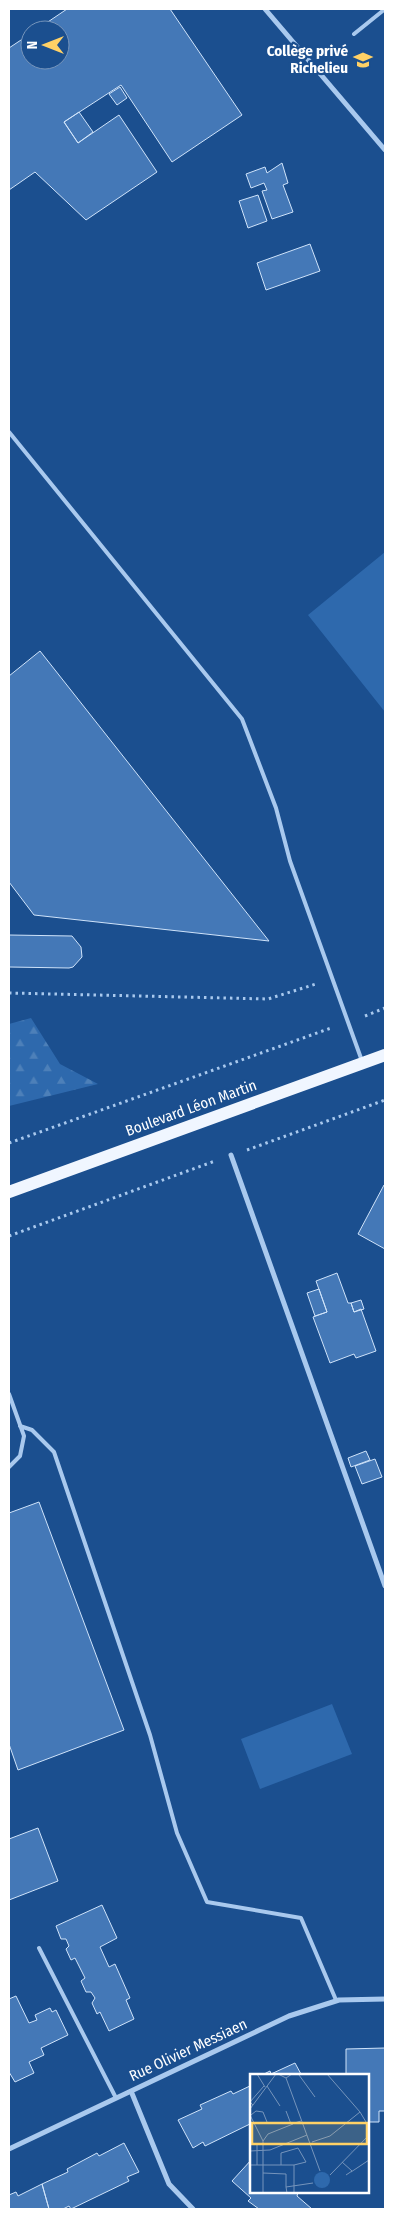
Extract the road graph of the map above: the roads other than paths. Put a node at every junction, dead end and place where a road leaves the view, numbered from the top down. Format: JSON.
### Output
{"nodes":[{"id":1,"x":265,"y":9,"type":"edge"},
{"id":2,"x":385,"y":9,"type":"edge"},
{"id":3,"x":354,"y":34,"type":"dead end"},
{"id":4,"x":385,"y":150,"type":"edge"},
{"id":5,"x":9,"y":432,"type":"edge"},
{"id":6,"x":385,"y":1055,"type":"edge"},
{"id":7,"x":362,"y":1063,"type":"junction"},
{"id":8,"x":230,"y":1155,"type":"road end"},
{"id":9,"x":9,"y":1192,"type":"edge"},
{"id":10,"x":9,"y":1394,"type":"edge"},
{"id":11,"x":20,"y":1426,"type":"junction"},
{"id":12,"x":9,"y":1467,"type":"edge"},
{"id":13,"x":385,"y":1586,"type":"edge"},
{"id":14,"x":39,"y":1948,"type":"dead end"},
{"id":15,"x":336,"y":2000,"type":"junction"},
{"id":16,"x":385,"y":2000,"type":"edge"},
{"id":17,"x":131,"y":2091,"type":"junction"},
{"id":18,"x":116,"y":2098,"type":"junction"},
{"id":19,"x":9,"y":2149,"type":"edge"},
{"id":20,"x":193,"y":2209,"type":"edge"}],
"edges":[{"from":1,"to":4,"type":"street"},
{"from":2,"to":3,"type":"lane"},
{"from":5,"to":7,"type":"lane"},
{"from":6,"to":7,"type":"main road","name":"Boulevard Léon Martin"},
{"from":7,"to":9,"type":"main road","name":"Boulevard Léon Martin"},
{"from":8,"to":13,"type":"street"},
{"from":10,"to":11,"type":"lane"},
{"from":11,"to":12,"type":"lane"},
{"from":11,"to":15,"type":"lane"},
{"from":14,"to":18,"type":"lane"},
{"from":15,"to":16,"type":"street","name":"Rue Olivier Messiaen"},
{"from":15,"to":17,"type":"street","name":"Rue Olivier Messiaen"},
{"from":17,"to":18,"type":"street","name":"Rue Olivier Messiaen"},
{"from":17,"to":20,"type":"street"},
{"from":18,"to":19,"type":"street","name":"Rue Olivier Messiaen"}]}
